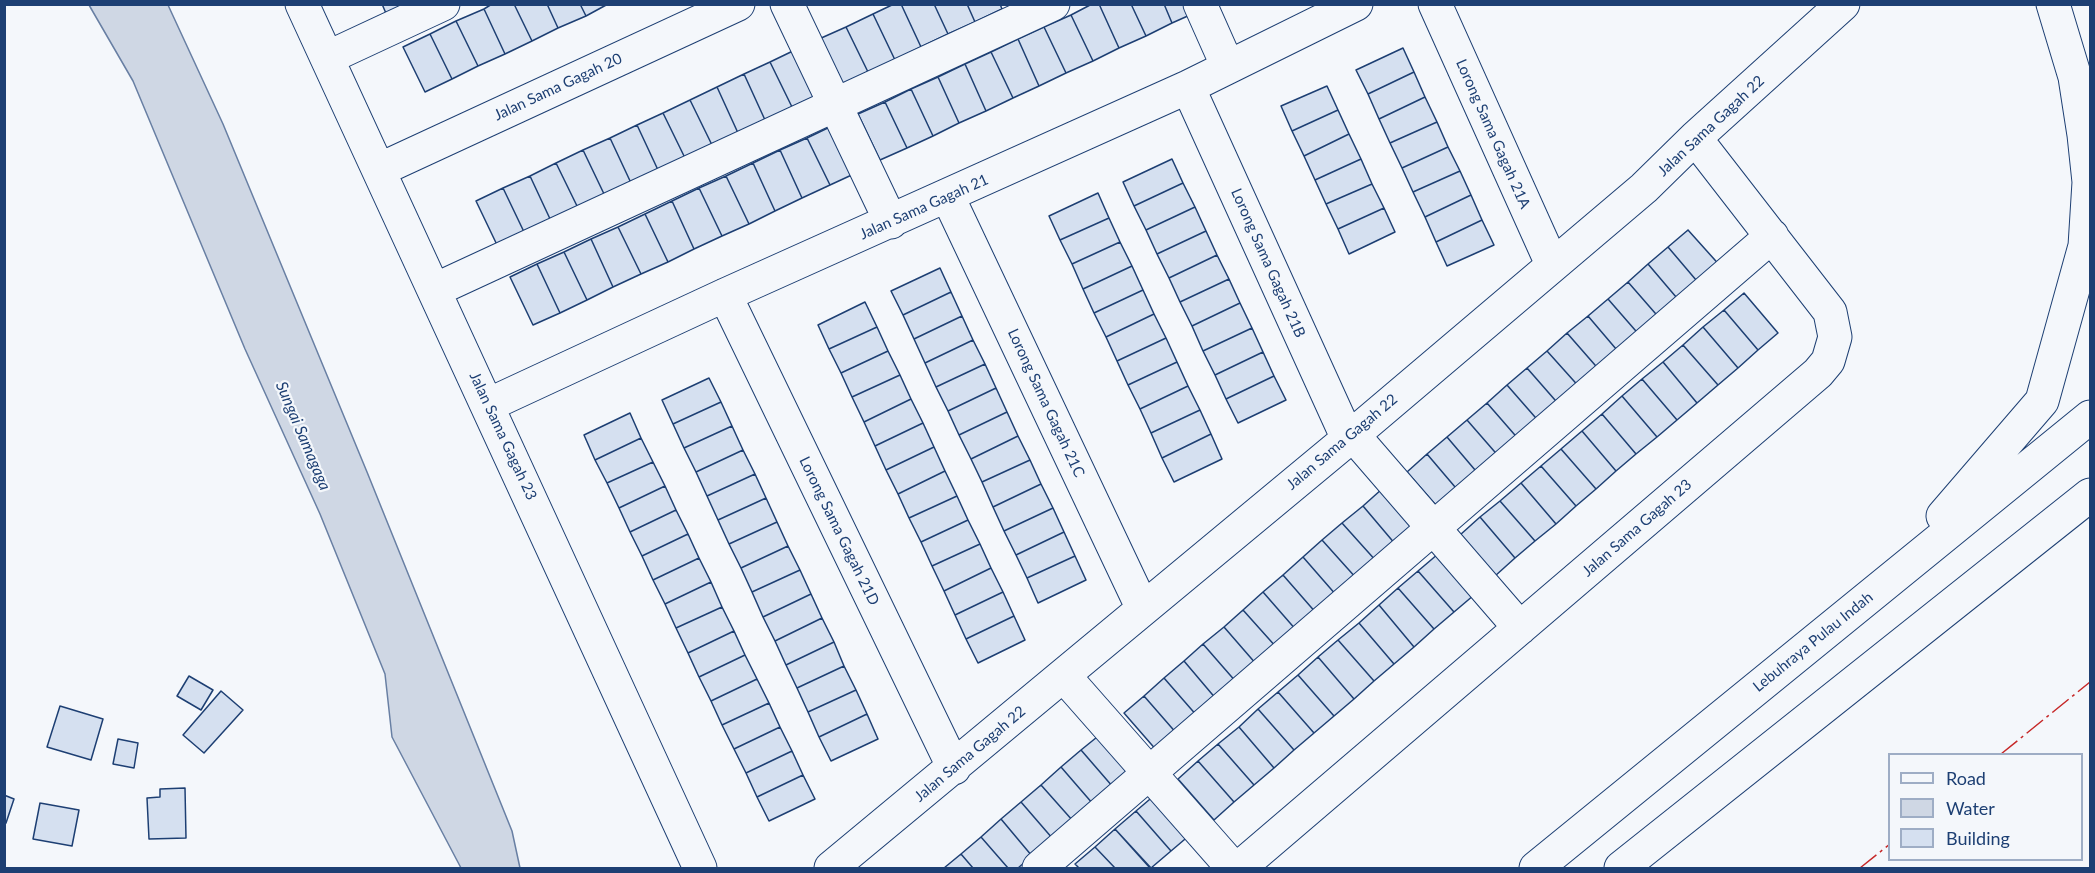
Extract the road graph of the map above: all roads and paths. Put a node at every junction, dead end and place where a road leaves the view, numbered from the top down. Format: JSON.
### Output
{"nodes":[{"id":1,"x":302,"y":4,"type":"edge"},
{"id":2,"x":443,"y":4,"type":"edge"},
{"id":3,"x":738,"y":4,"type":"edge"},
{"id":4,"x":787,"y":4,"type":"edge"},
{"id":5,"x":1053,"y":4,"type":"edge"},
{"id":6,"x":1200,"y":4,"type":"edge"},
{"id":7,"x":1356,"y":4,"type":"edge"},
{"id":8,"x":1435,"y":4,"type":"edge"},
{"id":9,"x":1843,"y":4,"type":"edge"},
{"id":10,"x":2053,"y":4,"type":"edge"},
{"id":11,"x":327,"y":58,"type":"junction"},
{"id":12,"x":1228,"y":67,"type":"junction"},
{"id":13,"x":1188,"y":87,"type":"junction"},
{"id":14,"x":835,"y":105,"type":"junction"},
{"id":15,"x":1695,"y":138,"type":"junction"},
{"id":16,"x":379,"y":170,"type":"junction"},
{"id":17,"x":948,"y":196,"type":"junction"},
{"id":18,"x":891,"y":222,"type":"junction"},
{"id":19,"x":1772,"y":236,"type":"junction"},
{"id":20,"x":1552,"y":264,"type":"junction"},
{"id":21,"x":435,"y":290,"type":"junction"},
{"id":22,"x":725,"y":295,"type":"junction"},
{"id":23,"x":489,"y":405,"type":"junction"},
{"id":24,"x":2091,"y":417,"type":"edge"},
{"id":25,"x":1350,"y":437,"type":"junction"},
{"id":26,"x":2091,"y":495,"type":"edge"},
{"id":27,"x":1434,"y":528,"type":"junction"},
{"id":28,"x":1889,"y":579,"type":"junction"},
{"id":29,"x":1143,"y":609,"type":"junction"},
{"id":30,"x":1520,"y":628,"type":"junction"},
{"id":31,"x":1064,"y":676,"type":"junction"},
{"id":32,"x":954,"y":768,"type":"junction"},
{"id":33,"x":1150,"y":773,"type":"junction"},
{"id":34,"x":1542,"y":864,"type":"edge"},
{"id":35,"x":700,"y":868,"type":"edge"},
{"id":36,"x":831,"y":868,"type":"edge"},
{"id":37,"x":1039,"y":868,"type":"edge"},
{"id":38,"x":1233,"y":868,"type":"edge"},
{"id":39,"x":1239,"y":868,"type":"edge"},
{"id":40,"x":1621,"y":868,"type":"edge"}],
"edges":[{"from":1,"to":11,"type":"street","name":"Jalan Sama Gagah 23"},
{"from":2,"to":11,"type":"street"},
{"from":3,"to":16,"type":"street","name":"Jalan Sama Gagah 20"},
{"from":4,"to":14,"type":"street"},
{"from":5,"to":14,"type":"street"},
{"from":6,"to":12,"type":"street"},
{"from":7,"to":12,"type":"street","name":"Jalan Sama Gagah 21"},
{"from":8,"to":20,"type":"street","name":"Lorong Sama Gagah 21A"},
{"from":9,"to":15,"type":"street","name":"Jalan Sama Gagah 22"},
{"from":10,"to":28,"type":"street"},
{"from":11,"to":16,"type":"street","name":"Jalan Sama Gagah 23"},
{"from":12,"to":13,"type":"street","name":"Jalan Sama Gagah 21"},
{"from":13,"to":17,"type":"street","name":"Jalan Sama Gagah 21"},
{"from":13,"to":25,"type":"street","name":"Lorong Sama Gagah 21B"},
{"from":14,"to":18,"type":"street"},
{"from":14,"to":21,"type":"street"},
{"from":15,"to":19,"type":"street","name":"Jalan Sama Gagah 23"},
{"from":15,"to":20,"type":"street","name":"Jalan Sama Gagah 22"},
{"from":16,"to":21,"type":"street","name":"Jalan Sama Gagah 23"},
{"from":17,"to":18,"type":"street","name":"Jalan Sama Gagah 21"},
{"from":17,"to":29,"type":"street","name":"Lorong Sama Gagah 21C"},
{"from":18,"to":22,"type":"street","name":"Jalan Sama Gagah 21"},
{"from":19,"to":27,"type":"street"},
{"from":19,"to":30,"type":"street","name":"Jalan Sama Gagah 23"},
{"from":20,"to":25,"type":"street","name":"Jalan Sama Gagah 22"},
{"from":21,"to":23,"type":"street","name":"Jalan Sama Gagah 23"},
{"from":22,"to":23,"type":"street","name":"Jalan Sama Gagah 21"},
{"from":22,"to":32,"type":"street","name":"Lorong Sama Gagah 21D"},
{"from":23,"to":35,"type":"street","name":"Jalan Sama Gagah 23"},
{"from":24,"to":28,"type":"street","name":"Lebuhraya Pulau Indah"},
{"from":25,"to":27,"type":"street","name":"Lorong Sama Gagah 21B"},
{"from":25,"to":29,"type":"street","name":"Jalan Sama Gagah 22"},
{"from":26,"to":40,"type":"street"},
{"from":27,"to":30,"type":"street","name":"Lorong Sama Gagah 21B"},
{"from":27,"to":33,"type":"street"},
{"from":28,"to":34,"type":"street","name":"Lebuhraya Pulau Indah"},
{"from":29,"to":31,"type":"street","name":"Jalan Sama Gagah 22"},
{"from":30,"to":39,"type":"street","name":"Jalan Sama Gagah 23"},
{"from":31,"to":32,"type":"street","name":"Jalan Sama Gagah 22"},
{"from":31,"to":33,"type":"street"},
{"from":32,"to":36,"type":"street","name":"Jalan Sama Gagah 22"},
{"from":33,"to":37,"type":"street"},
{"from":33,"to":38,"type":"street"}]}
